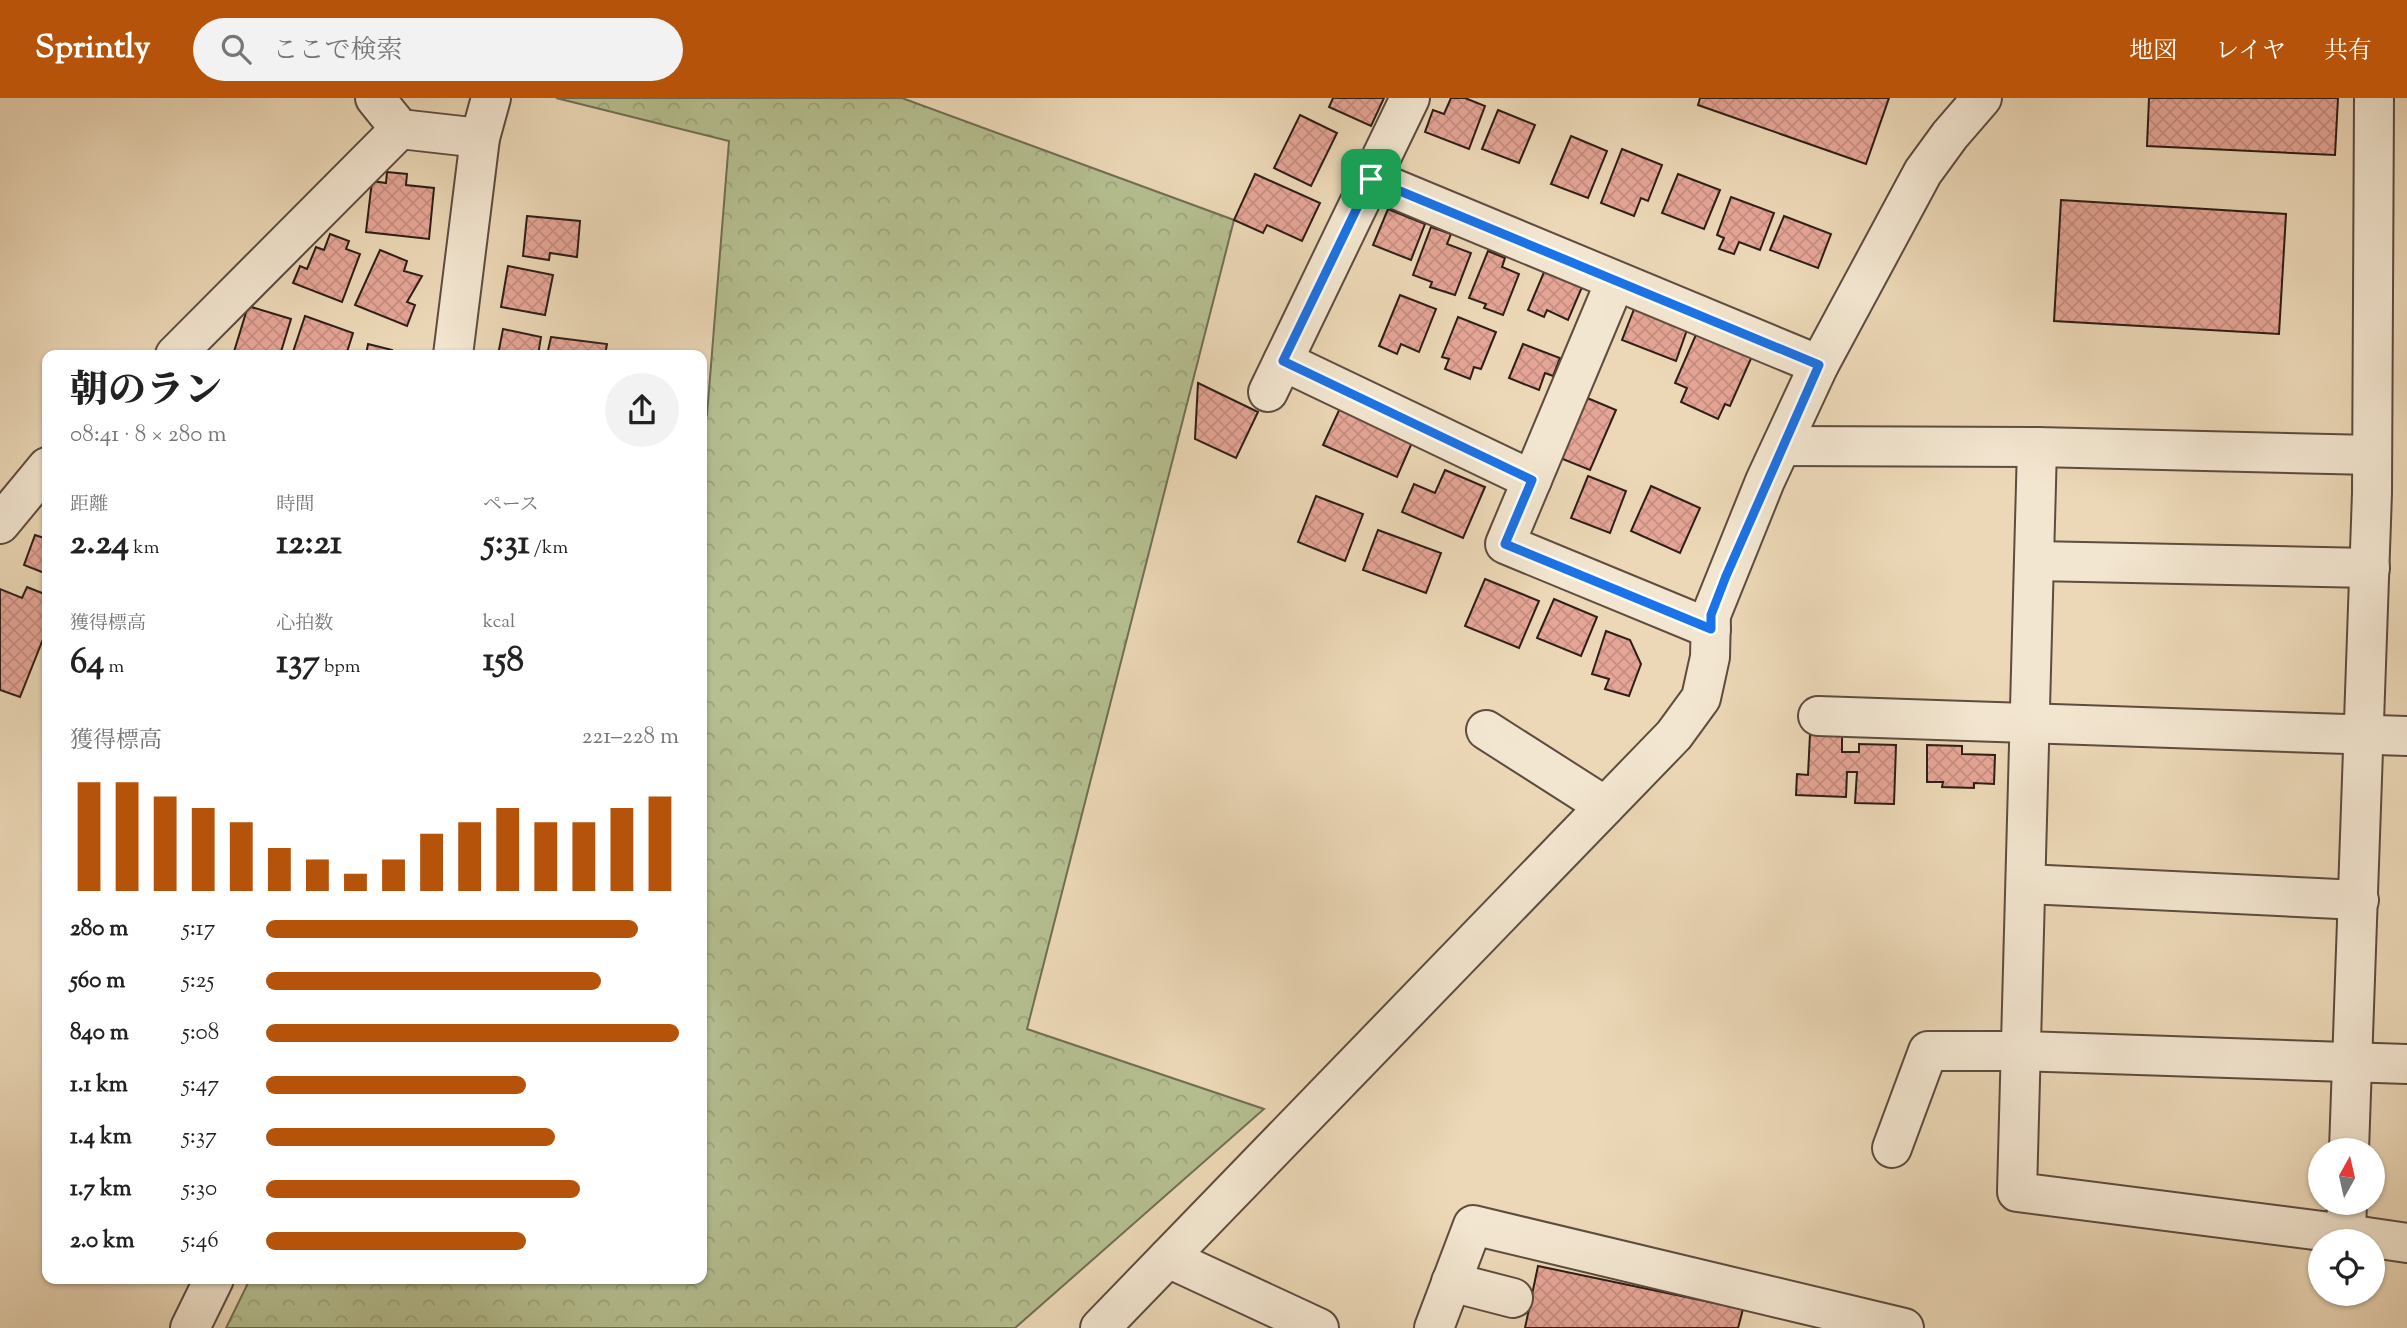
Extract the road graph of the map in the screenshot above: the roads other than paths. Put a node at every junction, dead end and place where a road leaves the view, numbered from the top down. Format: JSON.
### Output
{"nodes":[{"id":1,"x":375,"y":98,"type":"edge"},
{"id":2,"x":491,"y":98,"type":"edge"},
{"id":3,"x":1410,"y":98,"type":"edge"},
{"id":4,"x":1982,"y":98,"type":"edge"},
{"id":5,"x":2374,"y":98,"type":"edge"},
{"id":6,"x":400,"y":129,"type":"junction"},
{"id":7,"x":480,"y":138,"type":"junction"},
{"id":8,"x":1371,"y":179,"type":"junction"},
{"id":9,"x":1615,"y":282,"type":"junction"},
{"id":10,"x":180,"y":350,"type":"edge"},
{"id":11,"x":454,"y":350,"type":"edge"},
{"id":12,"x":1819,"y":365,"type":"junction"},
{"id":13,"x":1782,"y":446,"type":"junction"},
{"id":14,"x":2037,"y":447,"type":"junction"},
{"id":15,"x":2372,"y":455,"type":"junction"},
{"id":16,"x":42,"y":473,"type":"edge"},
{"id":17,"x":1532,"y":480,"type":"junction"},
{"id":18,"x":0,"y":524,"type":"edge"},
{"id":19,"x":2035,"y":561,"type":"junction"},
{"id":20,"x":2370,"y":568,"type":"junction"},
{"id":21,"x":1711,"y":629,"type":"junction"},
{"id":22,"x":1818,"y":716,"type":"dead end"},
{"id":23,"x":2030,"y":723,"type":"junction"},
{"id":24,"x":1486,"y":730,"type":"dead end"},
{"id":25,"x":2365,"y":734,"type":"junction"},
{"id":26,"x":2407,"y":736,"type":"edge"},
{"id":27,"x":1605,"y":806,"type":"junction"},
{"id":28,"x":2026,"y":884,"type":"junction"},
{"id":29,"x":2359,"y":900,"type":"junction"},
{"id":30,"x":2021,"y":1051,"type":"junction"},
{"id":31,"x":2353,"y":1062,"type":"junction"},
{"id":32,"x":2407,"y":1064,"type":"edge"},
{"id":33,"x":2350,"y":1138,"type":"edge"},
{"id":34,"x":1892,"y":1148,"type":"dead end"},
{"id":35,"x":2347,"y":1218,"type":"edge"},
{"id":36,"x":2407,"y":1243,"type":"edge"},
{"id":37,"x":1168,"y":1258,"type":"junction"},
{"id":38,"x":1451,"y":1282,"type":"junction"},
{"id":39,"x":212,"y":1284,"type":"edge"},
{"id":40,"x":1513,"y":1298,"type":"dead end"},
{"id":41,"x":190,"y":1328,"type":"edge"},
{"id":42,"x":1100,"y":1328,"type":"edge"},
{"id":43,"x":1319,"y":1328,"type":"edge"},
{"id":44,"x":1434,"y":1328,"type":"edge"},
{"id":45,"x":1904,"y":1328,"type":"edge"}],
"edges":[{"from":1,"to":6,"type":"street"},
{"from":2,"to":7,"type":"street"},
{"from":3,"to":8,"type":"street"},
{"from":4,"to":12,"type":"street"},
{"from":5,"to":15,"type":"street"},
{"from":6,"to":7,"type":"street"},
{"from":6,"to":10,"type":"street"},
{"from":7,"to":11,"type":"street"},
{"from":8,"to":9,"type":"street"},
{"from":8,"to":17,"type":"street"},
{"from":9,"to":12,"type":"street"},
{"from":9,"to":17,"type":"street"},
{"from":12,"to":13,"type":"street"},
{"from":13,"to":14,"type":"street"},
{"from":13,"to":21,"type":"street"},
{"from":14,"to":15,"type":"street"},
{"from":14,"to":19,"type":"street"},
{"from":15,"to":20,"type":"street"},
{"from":16,"to":18,"type":"street"},
{"from":17,"to":21,"type":"street"},
{"from":19,"to":20,"type":"street"},
{"from":19,"to":23,"type":"street"},
{"from":20,"to":25,"type":"street"},
{"from":21,"to":27,"type":"street"},
{"from":22,"to":23,"type":"street"},
{"from":23,"to":25,"type":"street"},
{"from":23,"to":28,"type":"street"},
{"from":24,"to":27,"type":"street"},
{"from":25,"to":26,"type":"street"},
{"from":25,"to":29,"type":"street"},
{"from":27,"to":37,"type":"street"},
{"from":28,"to":29,"type":"street"},
{"from":28,"to":30,"type":"street"},
{"from":29,"to":31,"type":"street"},
{"from":30,"to":31,"type":"street"},
{"from":30,"to":34,"type":"street"},
{"from":30,"to":35,"type":"street"},
{"from":31,"to":32,"type":"street"},
{"from":31,"to":33,"type":"street"},
{"from":35,"to":36,"type":"street"},
{"from":37,"to":42,"type":"street"},
{"from":37,"to":43,"type":"street"},
{"from":38,"to":40,"type":"street"},
{"from":38,"to":44,"type":"street"},
{"from":38,"to":45,"type":"street"},
{"from":39,"to":41,"type":"street"}]}
